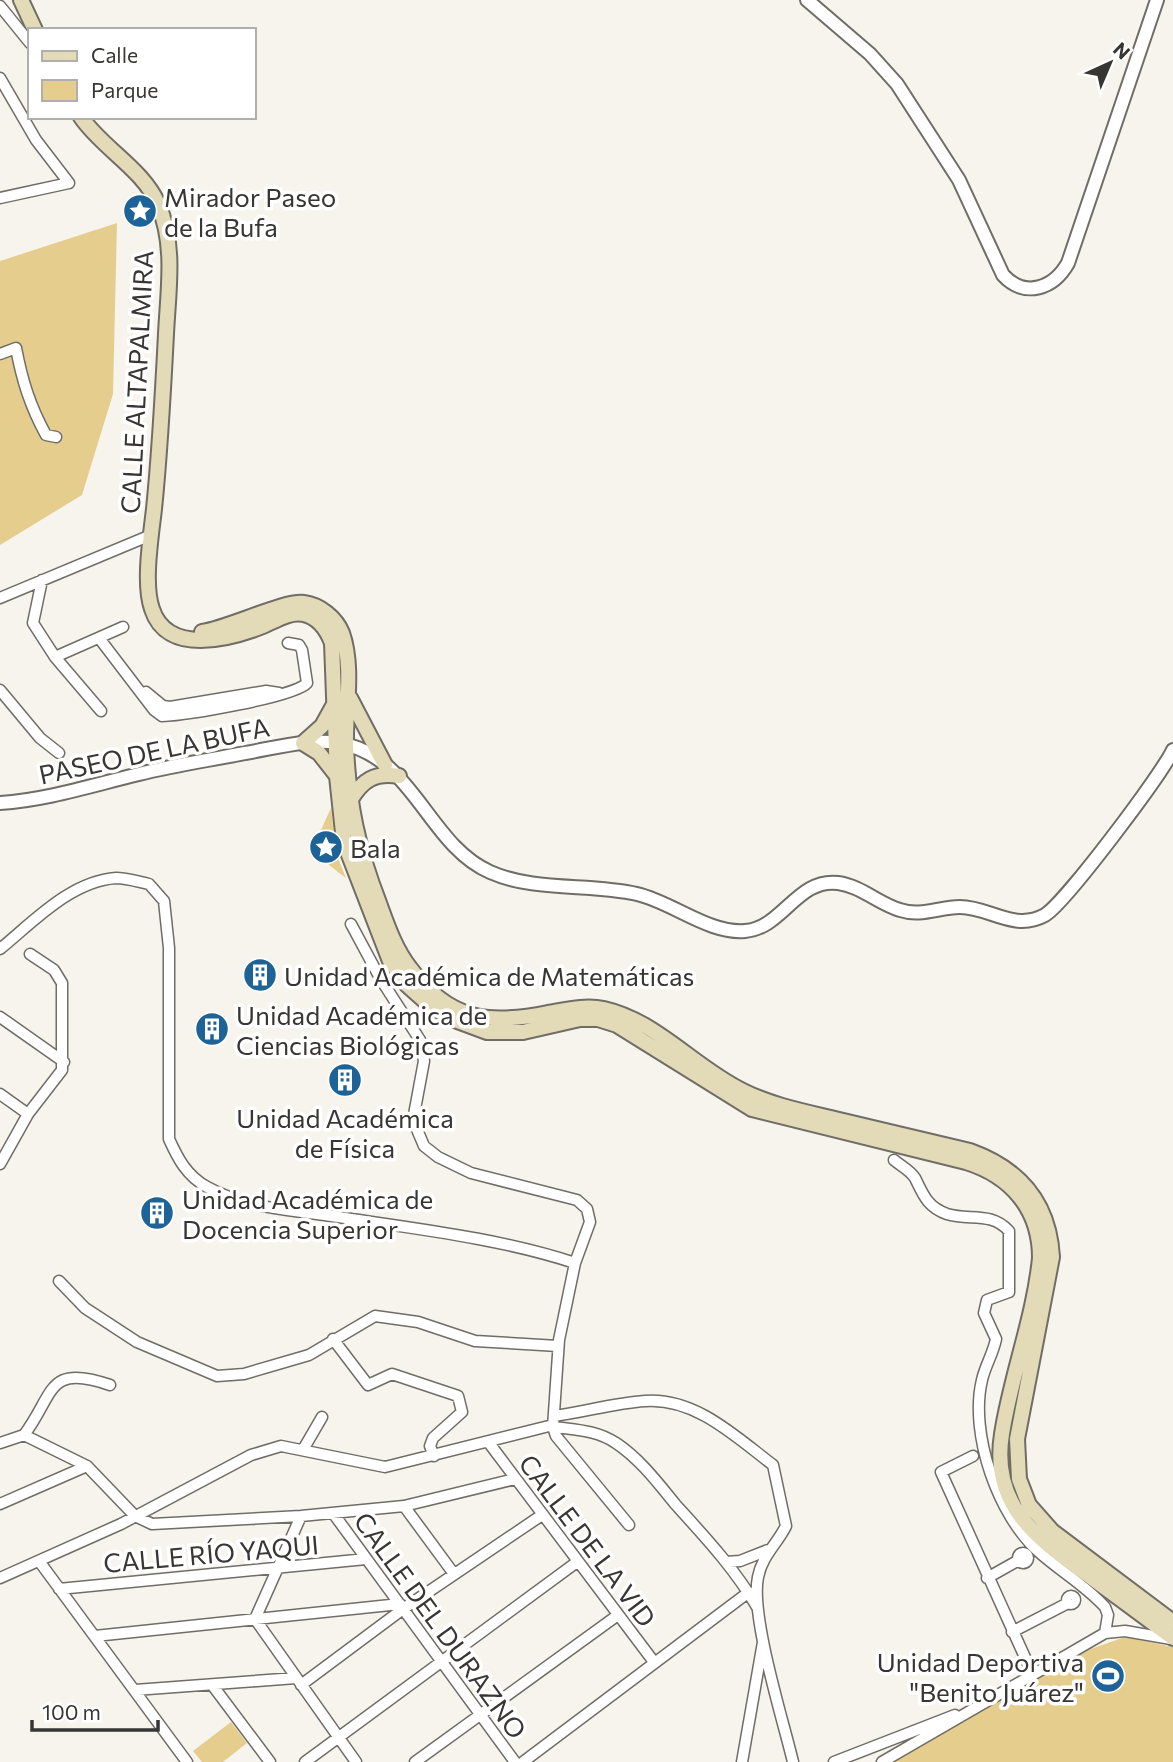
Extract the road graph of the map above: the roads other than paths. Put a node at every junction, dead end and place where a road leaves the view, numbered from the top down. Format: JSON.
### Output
{"nodes":[{"id":1,"x":21,"y":0,"type":"edge"},
{"id":2,"x":807,"y":0,"type":"edge"},
{"id":3,"x":1157,"y":0,"type":"edge"},
{"id":4,"x":0,"y":6,"type":"edge"},
{"id":5,"x":34,"y":28,"type":"edge"},
{"id":6,"x":28,"y":41,"type":"edge"},
{"id":7,"x":0,"y":78,"type":"edge"},
{"id":8,"x":82,"y":119,"type":"edge"},
{"id":9,"x":0,"y":198,"type":"edge"},
{"id":10,"x":0,"y":354,"type":"edge"},
{"id":11,"x":56,"y":437,"type":"dead end"},
{"id":12,"x":151,"y":535,"type":"junction"},
{"id":13,"x":42,"y":580,"type":"junction"},
{"id":14,"x":0,"y":598,"type":"edge"},
{"id":15,"x":122,"y":627,"type":"dead end"},
{"id":16,"x":170,"y":633,"type":"junction"},
{"id":17,"x":99,"y":638,"type":"junction"},
{"id":18,"x":288,"y":643,"type":"dead end"},
{"id":19,"x":55,"y":656,"type":"junction"},
{"id":20,"x":0,"y":690,"type":"edge"},
{"id":21,"x":348,"y":690,"type":"junction"},
{"id":22,"x":334,"y":705,"type":"junction"},
{"id":23,"x":101,"y":711,"type":"dead end"},
{"id":24,"x":303,"y":743,"type":"junction"},
{"id":25,"x":341,"y":744,"type":"junction"},
{"id":26,"x":1173,"y":750,"type":"edge"},
{"id":27,"x":59,"y":753,"type":"dead end"},
{"id":28,"x":385,"y":765,"type":"junction"},
{"id":29,"x":337,"y":776,"type":"junction"},
{"id":30,"x":399,"y":776,"type":"junction"},
{"id":31,"x":351,"y":801,"type":"junction"},
{"id":32,"x":0,"y":803,"type":"edge"},
{"id":33,"x":351,"y":924,"type":"dead end"},
{"id":34,"x":0,"y":949,"type":"edge"},
{"id":35,"x":30,"y":954,"type":"dead end"},
{"id":36,"x":0,"y":1017,"type":"edge"},
{"id":37,"x":64,"y":1062,"type":"junction"},
{"id":38,"x":0,"y":1094,"type":"edge"},
{"id":39,"x":28,"y":1114,"type":"junction"},
{"id":40,"x":894,"y":1160,"type":"dead end"},
{"id":41,"x":0,"y":1164,"type":"edge"},
{"id":42,"x":575,"y":1263,"type":"junction"},
{"id":43,"x":59,"y":1281,"type":"dead end"},
{"id":44,"x":333,"y":1339,"type":"junction"},
{"id":45,"x":558,"y":1346,"type":"junction"},
{"id":46,"x":110,"y":1385,"type":"dead end"},
{"id":47,"x":322,"y":1417,"type":"dead end"},
{"id":48,"x":554,"y":1421,"type":"junction"},
{"id":49,"x":24,"y":1435,"type":"junction"},
{"id":50,"x":0,"y":1443,"type":"edge"},
{"id":51,"x":489,"y":1443,"type":"junction"},
{"id":52,"x":304,"y":1448,"type":"junction"},
{"id":53,"x":985,"y":1452,"type":"junction"},
{"id":54,"x":1008,"y":1453,"type":"junction"},
{"id":55,"x":973,"y":1456,"type":"dead end"},
{"id":56,"x":435,"y":1457,"type":"junction"},
{"id":57,"x":87,"y":1466,"type":"junction"},
{"id":58,"x":515,"y":1479,"type":"junction"},
{"id":59,"x":0,"y":1504,"type":"edge"},
{"id":60,"x":404,"y":1506,"type":"junction"},
{"id":61,"x":333,"y":1513,"type":"junction"},
{"id":62,"x":542,"y":1515,"type":"junction"},
{"id":63,"x":135,"y":1516,"type":"junction"},
{"id":64,"x":301,"y":1516,"type":"junction"},
{"id":65,"x":629,"y":1525,"type":"dead end"},
{"id":66,"x":768,"y":1550,"type":"junction"},
{"id":67,"x":366,"y":1559,"type":"junction"},
{"id":68,"x":1019,"y":1560,"type":"dead end"},
{"id":69,"x":39,"y":1561,"type":"junction"},
{"id":70,"x":578,"y":1562,"type":"junction"},
{"id":71,"x":726,"y":1562,"type":"junction"},
{"id":72,"x":276,"y":1569,"type":"junction"},
{"id":73,"x":454,"y":1574,"type":"junction"},
{"id":74,"x":0,"y":1578,"type":"edge"},
{"id":75,"x":987,"y":1578,"type":"junction"},
{"id":76,"x":60,"y":1589,"type":"junction"},
{"id":77,"x":748,"y":1592,"type":"junction"},
{"id":78,"x":1068,"y":1603,"type":"dead end"},
{"id":79,"x":401,"y":1606,"type":"junction"},
{"id":80,"x":757,"y":1607,"type":"junction"},
{"id":81,"x":618,"y":1615,"type":"junction"},
{"id":82,"x":255,"y":1619,"type":"junction"},
{"id":83,"x":1173,"y":1622,"type":"edge"},
{"id":84,"x":1012,"y":1632,"type":"junction"},
{"id":85,"x":1105,"y":1633,"type":"junction"},
{"id":86,"x":95,"y":1636,"type":"junction"},
{"id":87,"x":764,"y":1637,"type":"junction"},
{"id":88,"x":1173,"y":1639,"type":"edge"},
{"id":89,"x":441,"y":1662,"type":"junction"},
{"id":90,"x":654,"y":1662,"type":"junction"},
{"id":91,"x":1033,"y":1675,"type":"junction"},
{"id":92,"x":299,"y":1682,"type":"junction"},
{"id":93,"x":213,"y":1686,"type":"junction"},
{"id":94,"x":135,"y":1690,"type":"junction"},
{"id":95,"x":988,"y":1702,"type":"junction"},
{"id":96,"x":480,"y":1715,"type":"junction"},
{"id":97,"x":338,"y":1737,"type":"junction"},
{"id":98,"x":187,"y":1762,"type":"edge"},
{"id":99,"x":270,"y":1762,"type":"edge"},
{"id":100,"x":305,"y":1762,"type":"edge"},
{"id":101,"x":356,"y":1762,"type":"edge"},
{"id":102,"x":415,"y":1762,"type":"edge"},
{"id":103,"x":515,"y":1762,"type":"edge"},
{"id":104,"x":523,"y":1762,"type":"edge"},
{"id":105,"x":742,"y":1762,"type":"edge"},
{"id":106,"x":793,"y":1762,"type":"edge"},
{"id":107,"x":834,"y":1762,"type":"edge"},
{"id":108,"x":882,"y":1762,"type":"edge"}],
"edges":[{"from":1,"to":5,"type":"main road"},
{"from":2,"to":3,"type":"street"},
{"from":4,"to":6,"type":"street"},
{"from":7,"to":9,"type":"street"},
{"from":8,"to":12,"type":"main road","name":"CALLE ALTAPALMIRA"},
{"from":10,"to":11,"type":"street"},
{"from":12,"to":13,"type":"street"},
{"from":12,"to":16,"type":"main road","name":"CALLE ALTAPALMIRA"},
{"from":13,"to":14,"type":"street"},
{"from":13,"to":19,"type":"street"},
{"from":15,"to":17,"type":"street"},
{"from":16,"to":21,"type":"main road"},
{"from":16,"to":22,"type":"main road"},
{"from":17,"to":18,"type":"street"},
{"from":17,"to":19,"type":"street"},
{"from":19,"to":23,"type":"street"},
{"from":20,"to":27,"type":"street"},
{"from":21,"to":25,"type":"main road"},
{"from":21,"to":28,"type":"main road"},
{"from":22,"to":24,"type":"main road"},
{"from":22,"to":25,"type":"main road"},
{"from":24,"to":25,"type":"street","name":"PASEO DE LA BUFA"},
{"from":24,"to":29,"type":"main road"},
{"from":24,"to":32,"type":"street","name":"PASEO DE LA BUFA"},
{"from":25,"to":28,"type":"street"},
{"from":25,"to":29,"type":"main road"},
{"from":25,"to":31,"type":"main road"},
{"from":26,"to":30,"type":"street"},
{"from":28,"to":30,"type":"street"},
{"from":29,"to":54,"type":"main road"},
{"from":30,"to":31,"type":"main road"},
{"from":31,"to":54,"type":"main road"},
{"from":33,"to":42,"type":"street"},
{"from":34,"to":42,"type":"street"},
{"from":35,"to":37,"type":"street"},
{"from":36,"to":37,"type":"street"},
{"from":37,"to":39,"type":"street"},
{"from":38,"to":39,"type":"street"},
{"from":39,"to":41,"type":"street"},
{"from":40,"to":53,"type":"street"},
{"from":42,"to":45,"type":"street"},
{"from":43,"to":44,"type":"street"},
{"from":44,"to":45,"type":"street"},
{"from":44,"to":56,"type":"street"},
{"from":45,"to":48,"type":"street"},
{"from":46,"to":49,"type":"street"},
{"from":47,"to":52,"type":"street"},
{"from":48,"to":51,"type":"street"},
{"from":48,"to":65,"type":"street"},
{"from":48,"to":66,"type":"street"},
{"from":48,"to":71,"type":"street"},
{"from":49,"to":50,"type":"street"},
{"from":49,"to":57,"type":"street"},
{"from":51,"to":56,"type":"street"},
{"from":51,"to":58,"type":"street","name":"CALLE DE LA VID"},
{"from":52,"to":56,"type":"street"},
{"from":52,"to":63,"type":"street"},
{"from":53,"to":54,"type":"street"},
{"from":53,"to":85,"type":"street"},
{"from":54,"to":83,"type":"main road"},
{"from":54,"to":88,"type":"main road"},
{"from":55,"to":75,"type":"street"},
{"from":57,"to":59,"type":"street"},
{"from":57,"to":63,"type":"street"},
{"from":58,"to":60,"type":"street"},
{"from":58,"to":62,"type":"street","name":"CALLE DE LA VID"},
{"from":60,"to":61,"type":"street"},
{"from":60,"to":73,"type":"street"},
{"from":61,"to":64,"type":"street"},
{"from":61,"to":67,"type":"street","name":"CALLE DEL DURAZNO"},
{"from":62,"to":70,"type":"street","name":"CALLE DE LA VID"},
{"from":62,"to":73,"type":"street"},
{"from":63,"to":64,"type":"street"},
{"from":63,"to":69,"type":"street"},
{"from":64,"to":72,"type":"street"},
{"from":66,"to":71,"type":"street"},
{"from":66,"to":80,"type":"street"},
{"from":67,"to":72,"type":"street","name":"CALLE RÍO YAQUI"},
{"from":67,"to":79,"type":"street","name":"CALLE DEL DURAZNO"},
{"from":68,"to":75,"type":"street"},
{"from":69,"to":74,"type":"street"},
{"from":69,"to":76,"type":"street"},
{"from":70,"to":81,"type":"street","name":"CALLE DE LA VID"},
{"from":70,"to":89,"type":"street"},
{"from":71,"to":77,"type":"street"},
{"from":72,"to":76,"type":"street","name":"CALLE RÍO YAQUI"},
{"from":72,"to":82,"type":"street"},
{"from":73,"to":79,"type":"street"},
{"from":75,"to":84,"type":"street"},
{"from":76,"to":86,"type":"street"},
{"from":77,"to":80,"type":"street"},
{"from":77,"to":90,"type":"street"},
{"from":78,"to":84,"type":"street"},
{"from":79,"to":82,"type":"street"},
{"from":79,"to":89,"type":"street","name":"CALLE DEL DURAZNO"},
{"from":79,"to":92,"type":"street"},
{"from":80,"to":87,"type":"street"},
{"from":81,"to":90,"type":"street","name":"CALLE DE LA VID"},
{"from":81,"to":96,"type":"street"},
{"from":82,"to":86,"type":"street"},
{"from":82,"to":92,"type":"street"},
{"from":84,"to":91,"type":"street"},
{"from":85,"to":88,"type":"street"},
{"from":85,"to":91,"type":"street"},
{"from":86,"to":94,"type":"street"},
{"from":87,"to":105,"type":"street"},
{"from":87,"to":106,"type":"street"},
{"from":89,"to":96,"type":"street","name":"CALLE DEL DURAZNO"},
{"from":89,"to":97,"type":"street"},
{"from":90,"to":104,"type":"street"},
{"from":91,"to":95,"type":"street"},
{"from":92,"to":93,"type":"street"},
{"from":92,"to":97,"type":"street"},
{"from":93,"to":94,"type":"street"},
{"from":93,"to":99,"type":"street"},
{"from":94,"to":98,"type":"street"},
{"from":95,"to":107,"type":"street"},
{"from":95,"to":108,"type":"street"},
{"from":96,"to":102,"type":"street"},
{"from":96,"to":103,"type":"street","name":"CALLE DEL DURAZNO"},
{"from":97,"to":100,"type":"street"},
{"from":97,"to":101,"type":"street"}]}
